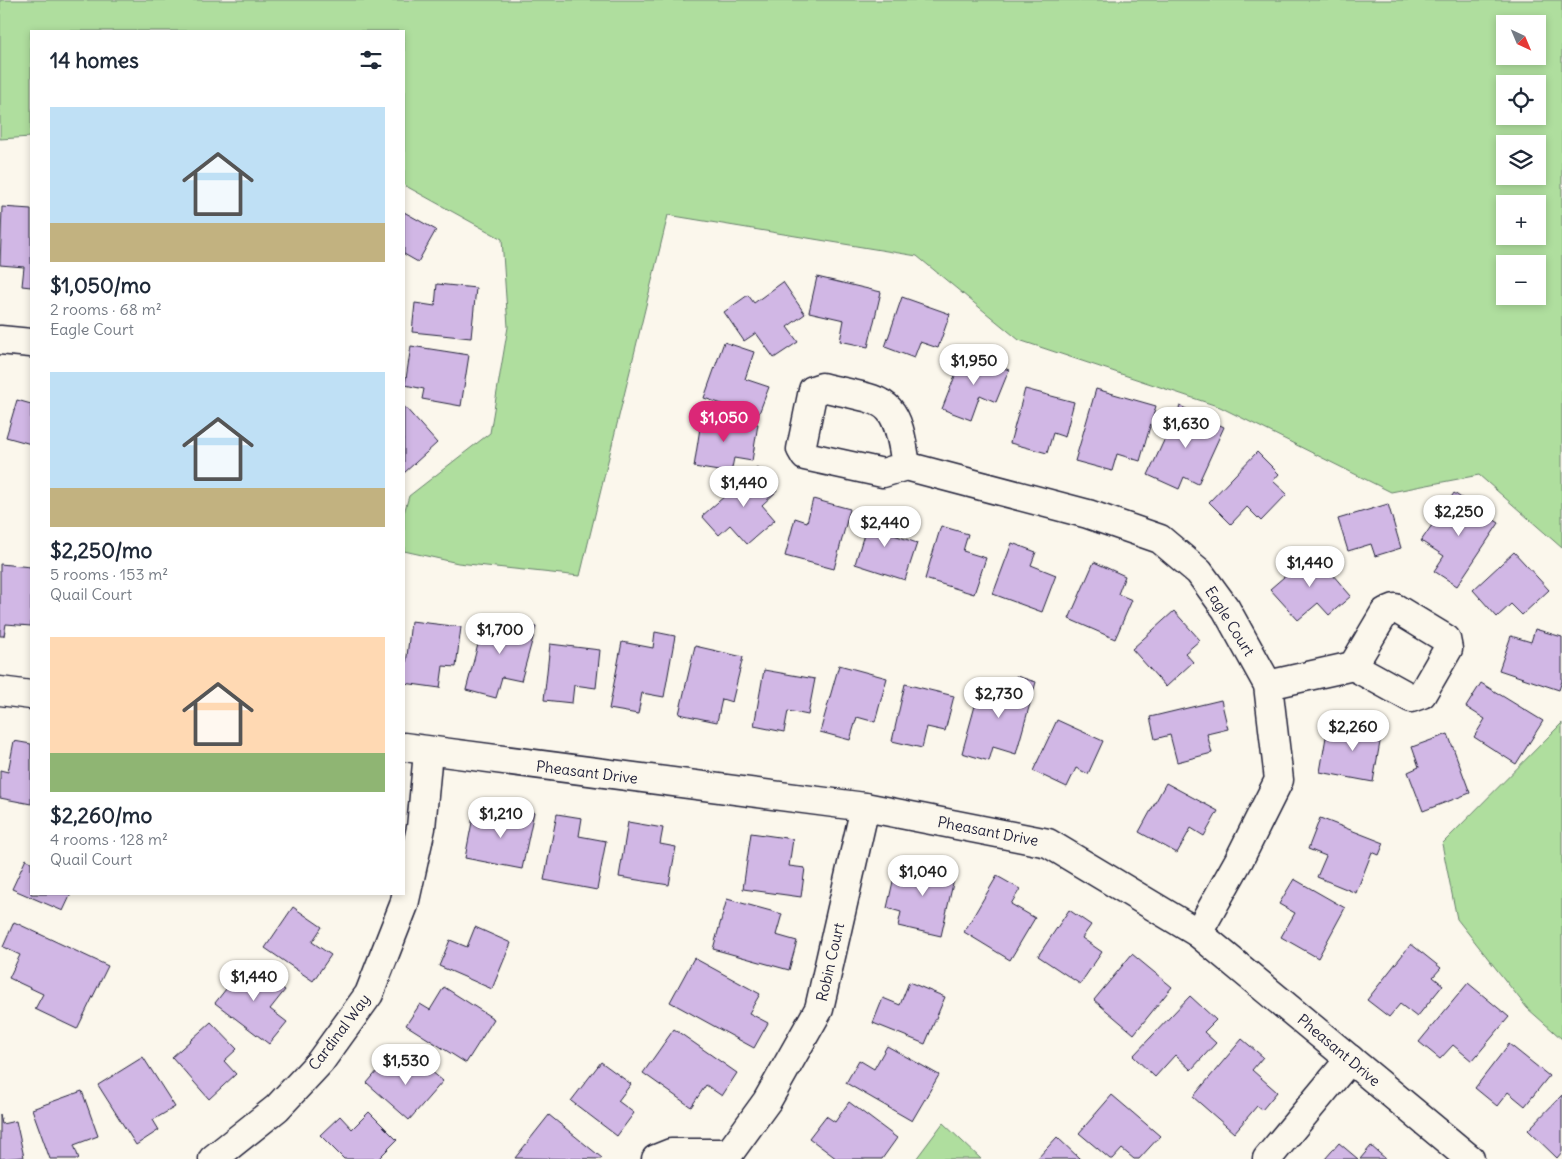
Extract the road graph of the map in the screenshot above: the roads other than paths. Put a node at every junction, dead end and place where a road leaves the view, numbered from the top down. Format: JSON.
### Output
{"nodes":[{"id":1,"x":0,"y":340,"type":"edge"},
{"id":2,"x":30,"y":343,"type":"edge"},
{"id":3,"x":906,"y":466,"type":"dead end"},
{"id":4,"x":1354,"y":666,"type":"dead end"},
{"id":5,"x":1268,"y":685,"type":"junction"},
{"id":6,"x":0,"y":691,"type":"edge"},
{"id":7,"x":30,"y":694,"type":"edge"},
{"id":8,"x":416,"y":749,"type":"edge"},
{"id":9,"x":865,"y":807,"type":"junction"},
{"id":10,"x":1198,"y":933,"type":"junction"},
{"id":11,"x":1350,"y":1059,"type":"junction"},
{"id":12,"x":726,"y":1156,"type":"edge"},
{"id":13,"x":213,"y":1159,"type":"edge"},
{"id":14,"x":656,"y":1159,"type":"edge"},
{"id":15,"x":1267,"y":1159,"type":"edge"},
{"id":16,"x":1470,"y":1159,"type":"edge"}],
"edges":[{"from":1,"to":2,"type":"street"},
{"from":3,"to":5,"type":"street","name":"Eagle Court"},
{"from":4,"to":5,"type":"street"},
{"from":5,"to":10,"type":"street","name":"Eagle Court"},
{"from":6,"to":7,"type":"street"},
{"from":8,"to":9,"type":"street","name":"Pheasant Drive"},
{"from":8,"to":13,"type":"street","name":"Cardinal Way"},
{"from":9,"to":10,"type":"street","name":"Pheasant Drive"},
{"from":9,"to":12,"type":"street","name":"Robin Court"},
{"from":10,"to":11,"type":"street","name":"Pheasant Drive"},
{"from":11,"to":15,"type":"street"},
{"from":11,"to":16,"type":"street","name":"Pheasant Drive"},
{"from":12,"to":14,"type":"street","name":"Robin Court"}]}
